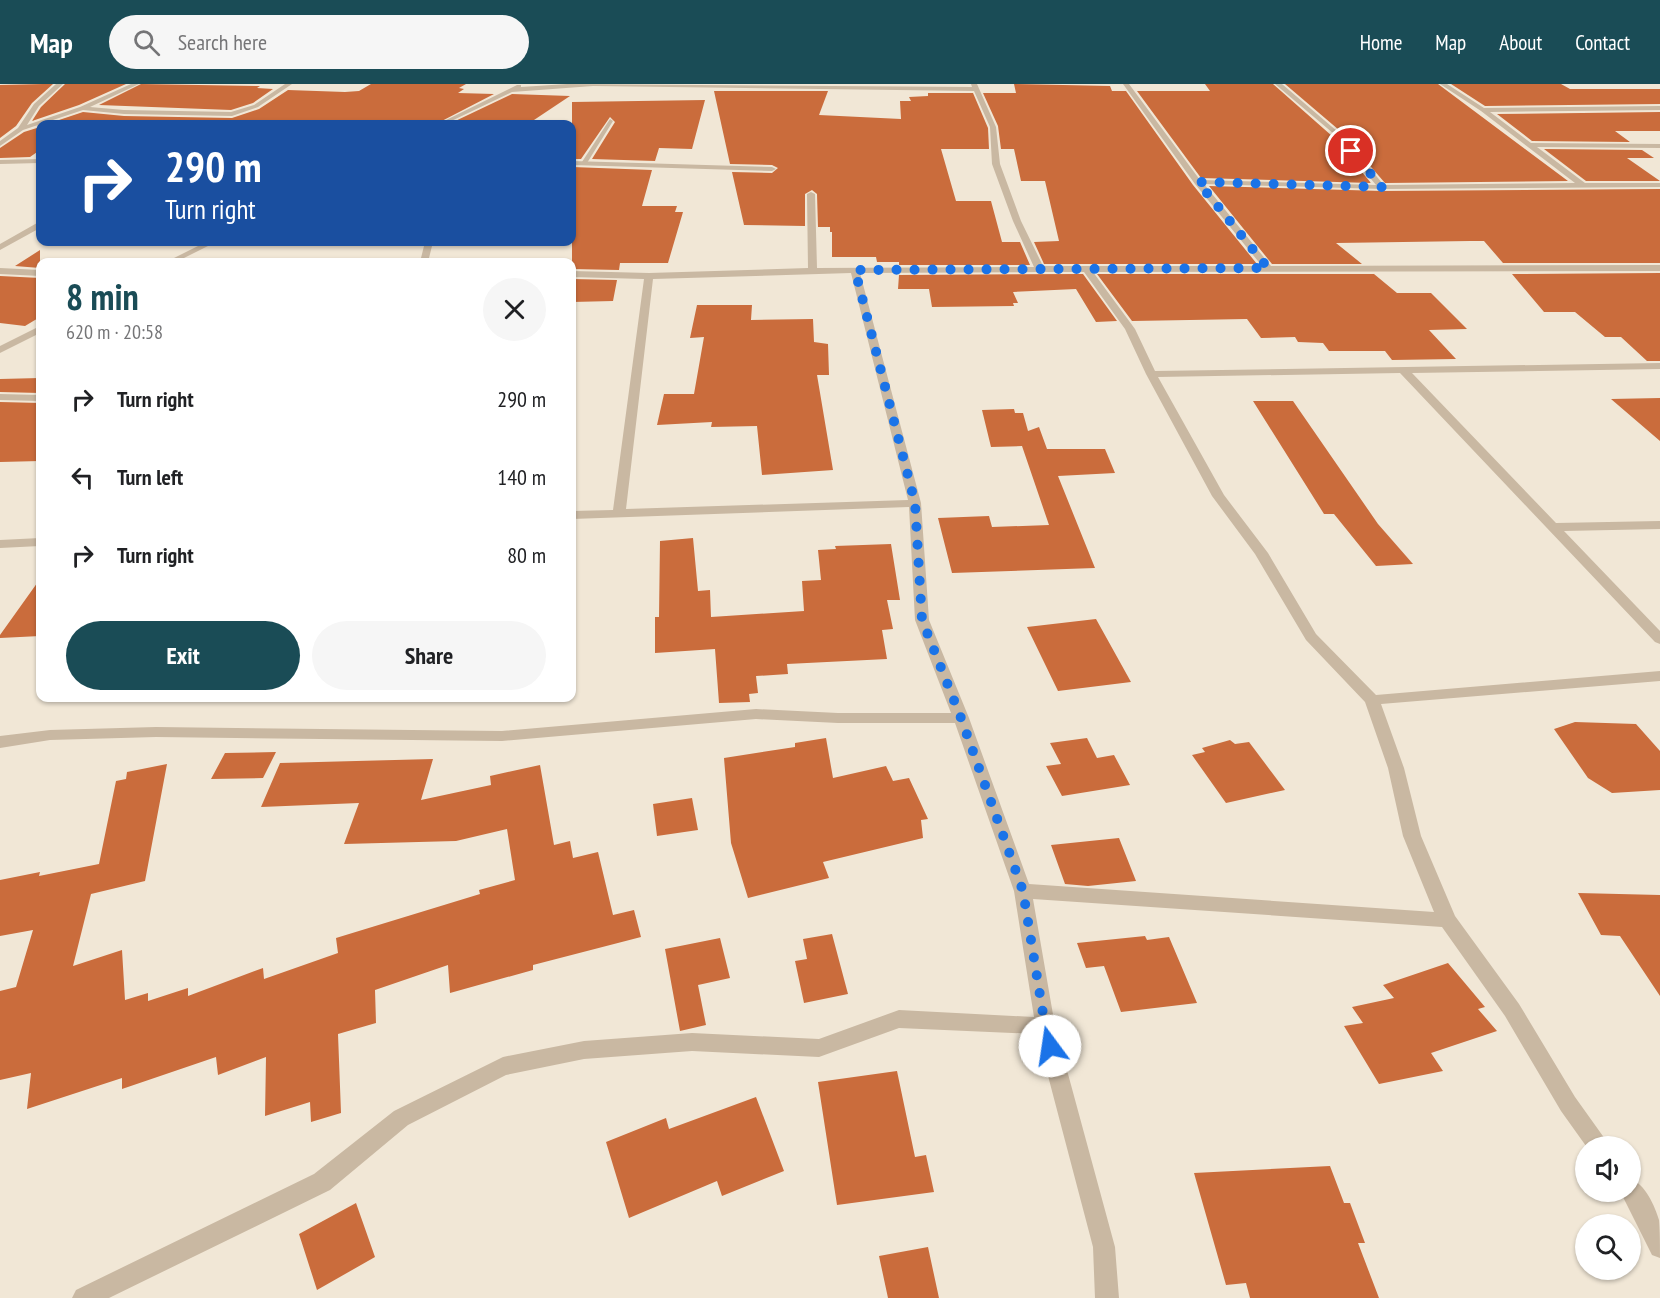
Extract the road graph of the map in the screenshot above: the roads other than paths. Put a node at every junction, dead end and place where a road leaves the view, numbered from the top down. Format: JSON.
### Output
{"nodes":[{"id":1,"x":60,"y":84,"type":"edge"},
{"id":2,"x":136,"y":84,"type":"edge"},
{"id":3,"x":289,"y":84,"type":"edge"},
{"id":4,"x":523,"y":84,"type":"edge"},
{"id":5,"x":1126,"y":84,"type":"edge"},
{"id":6,"x":1278,"y":84,"type":"edge"},
{"id":7,"x":1443,"y":84,"type":"edge"},
{"id":8,"x":975,"y":86,"type":"edge"},
{"id":9,"x":510,"y":90,"type":"junction"},
{"id":10,"x":82,"y":108,"type":"junction"},
{"id":11,"x":1660,"y":108,"type":"edge"},
{"id":12,"x":1483,"y":110,"type":"junction"},
{"id":13,"x":232,"y":114,"type":"junction"},
{"id":14,"x":47,"y":120,"type":"edge"},
{"id":15,"x":234,"y":120,"type":"edge"},
{"id":16,"x":449,"y":120,"type":"edge"},
{"id":17,"x":610,"y":121,"type":"dead end"},
{"id":18,"x":36,"y":124,"type":"edge"},
{"id":19,"x":21,"y":129,"type":"junction"},
{"id":20,"x":0,"y":144,"type":"edge"},
{"id":21,"x":1530,"y":145,"type":"junction"},
{"id":22,"x":1660,"y":146,"type":"edge"},
{"id":23,"x":36,"y":161,"type":"edge"},
{"id":24,"x":0,"y":162,"type":"edge"},
{"id":25,"x":576,"y":163,"type":"edge"},
{"id":26,"x":583,"y":163,"type":"junction"},
{"id":27,"x":772,"y":169,"type":"dead end"},
{"id":28,"x":1198,"y":182,"type":"junction"},
{"id":29,"x":1582,"y":185,"type":"junction"},
{"id":30,"x":1660,"y":185,"type":"edge"},
{"id":31,"x":1382,"y":187,"type":"junction"},
{"id":32,"x":811,"y":194,"type":"dead end"},
{"id":33,"x":36,"y":227,"type":"edge"},
{"id":34,"x":204,"y":246,"type":"edge"},
{"id":35,"x":0,"y":248,"type":"edge"},
{"id":36,"x":178,"y":258,"type":"edge"},
{"id":37,"x":1087,"y":268,"type":"junction"},
{"id":38,"x":1268,"y":268,"type":"junction"},
{"id":39,"x":1660,"y":268,"type":"edge"},
{"id":40,"x":855,"y":270,"type":"junction"},
{"id":41,"x":1040,"y":270,"type":"junction"},
{"id":42,"x":0,"y":271,"type":"edge"},
{"id":43,"x":813,"y":271,"type":"junction"},
{"id":44,"x":36,"y":273,"type":"edge"},
{"id":45,"x":576,"y":274,"type":"edge"},
{"id":46,"x":649,"y":276,"type":"junction"},
{"id":47,"x":36,"y":331,"type":"edge"},
{"id":48,"x":0,"y":350,"type":"edge"},
{"id":49,"x":1660,"y":366,"type":"edge"},
{"id":50,"x":1403,"y":370,"type":"junction"},
{"id":51,"x":1151,"y":374,"type":"junction"},
{"id":52,"x":0,"y":397,"type":"edge"},
{"id":53,"x":36,"y":398,"type":"edge"},
{"id":54,"x":915,"y":503,"type":"junction"},
{"id":55,"x":620,"y":513,"type":"junction"},
{"id":56,"x":576,"y":515,"type":"edge"},
{"id":57,"x":1660,"y":525,"type":"edge"},
{"id":58,"x":1551,"y":527,"type":"junction"},
{"id":59,"x":36,"y":542,"type":"edge"},
{"id":60,"x":0,"y":544,"type":"edge"},
{"id":61,"x":1660,"y":639,"type":"edge"},
{"id":62,"x":1660,"y":676,"type":"edge"},
{"id":63,"x":1372,"y":700,"type":"junction"},
{"id":64,"x":961,"y":718,"type":"junction"},
{"id":65,"x":0,"y":742,"type":"edge"},
{"id":66,"x":1023,"y":891,"type":"junction"},
{"id":67,"x":1447,"y":920,"type":"junction"},
{"id":68,"x":1045,"y":1026,"type":"junction"},
{"id":69,"x":1592,"y":1136,"type":"edge"},
{"id":70,"x":1639,"y":1202,"type":"edge"},
{"id":71,"x":1660,"y":1247,"type":"edge"},
{"id":72,"x":84,"y":1298,"type":"edge"},
{"id":73,"x":1107,"y":1298,"type":"edge"}],
"edges":[{"from":1,"to":19,"type":"street"},
{"from":2,"to":10,"type":"street"},
{"from":3,"to":13,"type":"street"},
{"from":4,"to":9,"type":"street"},
{"from":5,"to":28,"type":"street"},
{"from":6,"to":31,"type":"street"},
{"from":7,"to":12,"type":"street"},
{"from":8,"to":9,"type":"street"},
{"from":8,"to":41,"type":"street"},
{"from":9,"to":16,"type":"street"},
{"from":10,"to":13,"type":"street"},
{"from":10,"to":14,"type":"street"},
{"from":11,"to":12,"type":"street"},
{"from":12,"to":21,"type":"street"},
{"from":13,"to":15,"type":"street"},
{"from":17,"to":26,"type":"street"},
{"from":18,"to":19,"type":"street"},
{"from":19,"to":20,"type":"street"},
{"from":21,"to":22,"type":"street"},
{"from":21,"to":29,"type":"street"},
{"from":23,"to":24,"type":"street"},
{"from":25,"to":26,"type":"street"},
{"from":26,"to":27,"type":"street"},
{"from":28,"to":31,"type":"street"},
{"from":28,"to":38,"type":"street"},
{"from":29,"to":30,"type":"street"},
{"from":29,"to":31,"type":"street"},
{"from":32,"to":43,"type":"street"},
{"from":33,"to":35,"type":"street"},
{"from":34,"to":36,"type":"street"},
{"from":37,"to":38,"type":"street"},
{"from":37,"to":41,"type":"street"},
{"from":37,"to":51,"type":"street"},
{"from":38,"to":39,"type":"street"},
{"from":40,"to":41,"type":"street"},
{"from":40,"to":43,"type":"street"},
{"from":40,"to":54,"type":"street"},
{"from":42,"to":44,"type":"street"},
{"from":43,"to":46,"type":"street"},
{"from":45,"to":46,"type":"street"},
{"from":46,"to":55,"type":"street"},
{"from":47,"to":48,"type":"street"},
{"from":49,"to":50,"type":"street"},
{"from":50,"to":51,"type":"street"},
{"from":50,"to":58,"type":"street"},
{"from":51,"to":63,"type":"street"},
{"from":52,"to":53,"type":"street"},
{"from":54,"to":55,"type":"street"},
{"from":54,"to":64,"type":"street"},
{"from":55,"to":56,"type":"street"},
{"from":57,"to":58,"type":"street"},
{"from":58,"to":61,"type":"street"},
{"from":59,"to":60,"type":"street"},
{"from":62,"to":63,"type":"street"},
{"from":63,"to":67,"type":"street"},
{"from":64,"to":65,"type":"street"},
{"from":64,"to":66,"type":"street"},
{"from":66,"to":67,"type":"street"},
{"from":66,"to":68,"type":"street"},
{"from":67,"to":69,"type":"street"},
{"from":68,"to":72,"type":"street"},
{"from":68,"to":73,"type":"street"},
{"from":70,"to":71,"type":"street"}]}
